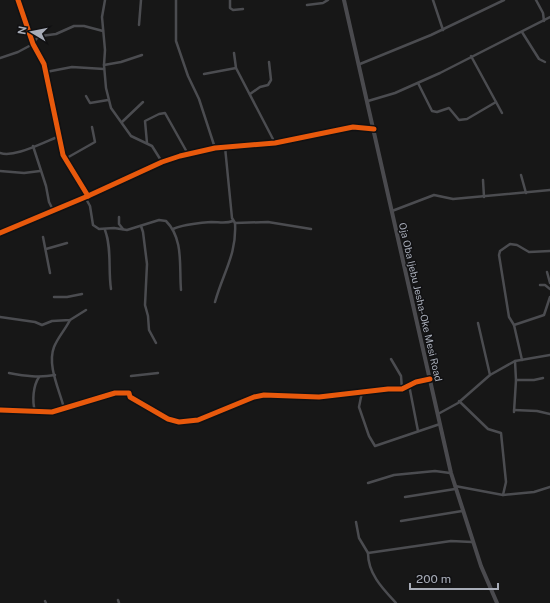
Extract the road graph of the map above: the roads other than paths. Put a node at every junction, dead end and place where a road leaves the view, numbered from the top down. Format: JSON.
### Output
{"nodes":[{"id":1,"x":18,"y":0,"type":"edge"},
{"id":2,"x":104,"y":0,"type":"edge"},
{"id":3,"x":140,"y":0,"type":"edge"},
{"id":4,"x":176,"y":0,"type":"edge"},
{"id":5,"x":230,"y":0,"type":"edge"},
{"id":6,"x":328,"y":0,"type":"edge"},
{"id":7,"x":344,"y":0,"type":"edge"},
{"id":8,"x":433,"y":0,"type":"edge"},
{"id":9,"x":504,"y":0,"type":"edge"},
{"id":10,"x":536,"y":0,"type":"edge"},
{"id":11,"x":308,"y":5,"type":"dead end"},
{"id":12,"x":242,"y":9,"type":"dead end"},
{"id":13,"x":550,"y":17,"type":"edge"},
{"id":14,"x":544,"y":21,"type":"junction"},
{"id":15,"x":139,"y":25,"type":"dead end"},
{"id":16,"x":443,"y":30,"type":"junction"},
{"id":17,"x":103,"y":31,"type":"junction"},
{"id":18,"x":522,"y":32,"type":"junction"},
{"id":19,"x":33,"y":44,"type":"junction"},
{"id":20,"x":234,"y":52,"type":"dead end"},
{"id":21,"x":142,"y":55,"type":"dead end"},
{"id":22,"x":471,"y":56,"type":"junction"},
{"id":23,"x":0,"y":58,"type":"edge"},
{"id":24,"x":269,"y":62,"type":"dead end"},
{"id":25,"x":545,"y":62,"type":"dead end"},
{"id":26,"x":360,"y":64,"type":"junction"},
{"id":27,"x":104,"y":67,"type":"junction"},
{"id":28,"x":236,"y":68,"type":"junction"},
{"id":29,"x":46,"y":72,"type":"junction"},
{"id":30,"x":204,"y":74,"type":"dead end"},
{"id":31,"x":418,"y":83,"type":"junction"},
{"id":32,"x":250,"y":94,"type":"junction"},
{"id":33,"x":86,"y":96,"type":"dead end"},
{"id":34,"x":51,"y":97,"type":"dead end"},
{"id":35,"x":108,"y":100,"type":"junction"},
{"id":36,"x":368,"y":101,"type":"junction"},
{"id":37,"x":142,"y":102,"type":"dead end"},
{"id":38,"x":496,"y":102,"type":"junction"},
{"id":39,"x":502,"y":113,"type":"dead end"},
{"id":40,"x":122,"y":122,"type":"junction"},
{"id":41,"x":92,"y":127,"type":"dead end"},
{"id":42,"x":374,"y":129,"type":"junction"},
{"id":43,"x":59,"y":137,"type":"junction"},
{"id":44,"x":275,"y":142,"type":"junction"},
{"id":45,"x":147,"y":143,"type":"junction"},
{"id":46,"x":33,"y":146,"type":"junction"},
{"id":47,"x":225,"y":147,"type":"junction"},
{"id":48,"x":215,"y":148,"type":"junction"},
{"id":49,"x":0,"y":153,"type":"edge"},
{"id":50,"x":188,"y":154,"type":"junction"},
{"id":51,"x":65,"y":159,"type":"junction"},
{"id":52,"x":162,"y":162,"type":"junction"},
{"id":53,"x":0,"y":171,"type":"edge"},
{"id":54,"x":40,"y":171,"type":"junction"},
{"id":55,"x":521,"y":175,"type":"dead end"},
{"id":56,"x":483,"y":180,"type":"dead end"},
{"id":57,"x":550,"y":190,"type":"edge"},
{"id":58,"x":526,"y":193,"type":"junction"},
{"id":59,"x":87,"y":196,"type":"junction"},
{"id":60,"x":484,"y":197,"type":"junction"},
{"id":61,"x":53,"y":210,"type":"junction"},
{"id":62,"x":392,"y":211,"type":"junction"},
{"id":63,"x":119,"y":217,"type":"dead end"},
{"id":64,"x":234,"y":222,"type":"junction"},
{"id":65,"x":119,"y":224,"type":"junction"},
{"id":66,"x":141,"y":226,"type":"junction"},
{"id":67,"x":114,"y":228,"type":"junction"},
{"id":68,"x":123,"y":229,"type":"junction"},
{"id":69,"x":173,"y":229,"type":"junction"},
{"id":70,"x":311,"y":229,"type":"dead end"},
{"id":71,"x":105,"y":230,"type":"junction"},
{"id":72,"x":0,"y":233,"type":"edge"},
{"id":73,"x":43,"y":237,"type":"dead end"},
{"id":74,"x":67,"y":243,"type":"dead end"},
{"id":75,"x":46,"y":249,"type":"junction"},
{"id":76,"x":550,"y":251,"type":"edge"},
{"id":77,"x":547,"y":272,"type":"dead end"},
{"id":78,"x":50,"y":273,"type":"dead end"},
{"id":79,"x":550,"y":283,"type":"edge"},
{"id":80,"x":540,"y":285,"type":"dead end"},
{"id":81,"x":111,"y":289,"type":"dead end"},
{"id":82,"x":550,"y":289,"type":"edge"},
{"id":83,"x":181,"y":290,"type":"dead end"},
{"id":84,"x":82,"y":294,"type":"dead end"},
{"id":85,"x":54,"y":297,"type":"dead end"},
{"id":86,"x":550,"y":297,"type":"edge"},
{"id":87,"x":215,"y":302,"type":"dead end"},
{"id":88,"x":86,"y":310,"type":"dead end"},
{"id":89,"x":0,"y":317,"type":"edge"},
{"id":90,"x":70,"y":320,"type":"junction"},
{"id":91,"x":478,"y":323,"type":"dead end"},
{"id":92,"x":514,"y":326,"type":"junction"},
{"id":93,"x":156,"y":343,"type":"dead end"},
{"id":94,"x":550,"y":355,"type":"edge"},
{"id":95,"x":390,"y":359,"type":"dead end"},
{"id":96,"x":522,"y":360,"type":"junction"},
{"id":97,"x":515,"y":361,"type":"junction"},
{"id":98,"x":10,"y":372,"type":"dead end"},
{"id":99,"x":158,"y":373,"type":"dead end"},
{"id":100,"x":55,"y":375,"type":"junction"},
{"id":101,"x":490,"y":375,"type":"junction"},
{"id":102,"x":131,"y":376,"type":"dead end"},
{"id":103,"x":39,"y":377,"type":"junction"},
{"id":104,"x":543,"y":378,"type":"dead end"},
{"id":105,"x":430,"y":379,"type":"junction"},
{"id":106,"x":516,"y":380,"type":"junction"},
{"id":107,"x":409,"y":385,"type":"junction"},
{"id":108,"x":402,"y":389,"type":"junction"},
{"id":109,"x":362,"y":392,"type":"junction"},
{"id":110,"x":460,"y":401,"type":"junction"},
{"id":111,"x":64,"y":408,"type":"junction"},
{"id":112,"x":0,"y":410,"type":"edge"},
{"id":113,"x":35,"y":411,"type":"junction"},
{"id":114,"x":550,"y":414,"type":"edge"},
{"id":115,"x":438,"y":415,"type":"junction"},
{"id":116,"x":440,"y":424,"type":"junction"},
{"id":117,"x":418,"y":431,"type":"junction"},
{"id":118,"x":451,"y":473,"type":"junction"},
{"id":119,"x":368,"y":483,"type":"dead end"},
{"id":120,"x":455,"y":487,"type":"junction"},
{"id":121,"x":550,"y":487,"type":"edge"},
{"id":122,"x":504,"y":495,"type":"junction"},
{"id":123,"x":405,"y":497,"type":"dead end"},
{"id":124,"x":462,"y":511,"type":"junction"},
{"id":125,"x":401,"y":521,"type":"dead end"},
{"id":126,"x":356,"y":522,"type":"dead end"},
{"id":127,"x":472,"y":542,"type":"junction"},
{"id":128,"x":368,"y":553,"type":"junction"},
{"id":129,"x":396,"y":603,"type":"edge"},
{"id":130,"x":497,"y":603,"type":"edge"}],
"edges":[{"from":1,"to":19,"type":"street"},
{"from":2,"to":17,"type":"street"},
{"from":3,"to":15,"type":"street"},
{"from":4,"to":48,"type":"street"},
{"from":5,"to":12,"type":"street"},
{"from":6,"to":11,"type":"street"},
{"from":7,"to":26,"type":"main road","name":"Oja Oba Ijebu Jesha-Oke Mesi Road"},
{"from":8,"to":16,"type":"street"},
{"from":9,"to":16,"type":"street"},
{"from":10,"to":14,"type":"street"},
{"from":13,"to":14,"type":"street"},
{"from":14,"to":18,"type":"street"},
{"from":16,"to":26,"type":"street"},
{"from":17,"to":19,"type":"street"},
{"from":17,"to":27,"type":"street"},
{"from":18,"to":22,"type":"street"},
{"from":18,"to":25,"type":"street"},
{"from":19,"to":23,"type":"street"},
{"from":19,"to":29,"type":"street"},
{"from":20,"to":28,"type":"street"},
{"from":21,"to":27,"type":"street"},
{"from":22,"to":31,"type":"street"},
{"from":22,"to":38,"type":"street"},
{"from":24,"to":32,"type":"street"},
{"from":26,"to":36,"type":"main road","name":"Oja Oba Ijebu Jesha-Oke Mesi Road"},
{"from":27,"to":29,"type":"street"},
{"from":27,"to":35,"type":"street"},
{"from":28,"to":30,"type":"street"},
{"from":28,"to":32,"type":"street"},
{"from":29,"to":43,"type":"street"},
{"from":31,"to":36,"type":"street"},
{"from":31,"to":38,"type":"street"},
{"from":32,"to":44,"type":"street"},
{"from":33,"to":35,"type":"street"},
{"from":34,"to":43,"type":"street"},
{"from":35,"to":40,"type":"street"},
{"from":36,"to":42,"type":"main road","name":"Oja Oba Ijebu Jesha-Oke Mesi Road"},
{"from":37,"to":40,"type":"street"},
{"from":38,"to":39,"type":"street"},
{"from":40,"to":45,"type":"street"},
{"from":41,"to":51,"type":"street"},
{"from":42,"to":44,"type":"street"},
{"from":42,"to":62,"type":"main road","name":"Oja Oba Ijebu Jesha-Oke Mesi Road"},
{"from":43,"to":46,"type":"street"},
{"from":43,"to":51,"type":"street"},
{"from":44,"to":47,"type":"street"},
{"from":45,"to":50,"type":"street"},
{"from":45,"to":52,"type":"street"},
{"from":46,"to":49,"type":"street"},
{"from":46,"to":54,"type":"street"},
{"from":47,"to":48,"type":"street"},
{"from":47,"to":64,"type":"street"},
{"from":48,"to":50,"type":"street"},
{"from":50,"to":52,"type":"street"},
{"from":51,"to":59,"type":"street"},
{"from":52,"to":59,"type":"street"},
{"from":53,"to":54,"type":"street"},
{"from":54,"to":61,"type":"street"},
{"from":55,"to":58,"type":"street"},
{"from":56,"to":60,"type":"street"},
{"from":57,"to":58,"type":"street"},
{"from":58,"to":60,"type":"street"},
{"from":59,"to":61,"type":"street"},
{"from":59,"to":71,"type":"street"},
{"from":60,"to":62,"type":"street"},
{"from":61,"to":72,"type":"street"},
{"from":62,"to":105,"type":"main road","name":"Oja Oba Ijebu Jesha-Oke Mesi Road"},
{"from":63,"to":65,"type":"street"},
{"from":64,"to":69,"type":"street"},
{"from":64,"to":70,"type":"street"},
{"from":64,"to":87,"type":"street"},
{"from":65,"to":67,"type":"street"},
{"from":65,"to":68,"type":"street"},
{"from":66,"to":68,"type":"street"},
{"from":66,"to":69,"type":"street"},
{"from":66,"to":93,"type":"street"},
{"from":67,"to":68,"type":"street"},
{"from":67,"to":71,"type":"street"},
{"from":69,"to":83,"type":"street"},
{"from":71,"to":81,"type":"street"},
{"from":73,"to":75,"type":"street"},
{"from":74,"to":75,"type":"street"},
{"from":75,"to":78,"type":"street"},
{"from":76,"to":92,"type":"street"},
{"from":77,"to":79,"type":"street"},
{"from":80,"to":82,"type":"street"},
{"from":84,"to":85,"type":"street"},
{"from":86,"to":92,"type":"street"},
{"from":88,"to":90,"type":"street"},
{"from":89,"to":90,"type":"street"},
{"from":90,"to":100,"type":"street"},
{"from":91,"to":101,"type":"street"},
{"from":92,"to":96,"type":"street"},
{"from":94,"to":96,"type":"street"},
{"from":95,"to":108,"type":"street"},
{"from":96,"to":97,"type":"street"},
{"from":97,"to":101,"type":"street"},
{"from":97,"to":106,"type":"street"},
{"from":98,"to":103,"type":"street"},
{"from":99,"to":102,"type":"street"},
{"from":100,"to":103,"type":"street"},
{"from":100,"to":111,"type":"street"},
{"from":101,"to":110,"type":"street"},
{"from":103,"to":113,"type":"street"},
{"from":104,"to":106,"type":"street"},
{"from":105,"to":107,"type":"street"},
{"from":105,"to":115,"type":"main road","name":"Oja Oba Ijebu Jesha-Oke Mesi Road"},
{"from":106,"to":114,"type":"street"},
{"from":107,"to":108,"type":"street"},
{"from":107,"to":117,"type":"street"},
{"from":108,"to":109,"type":"street"},
{"from":109,"to":111,"type":"street"},
{"from":109,"to":117,"type":"street"},
{"from":110,"to":115,"type":"street"},
{"from":110,"to":122,"type":"street"},
{"from":111,"to":113,"type":"street"},
{"from":112,"to":113,"type":"street"},
{"from":115,"to":116,"type":"main road","name":"Oja Oba Ijebu Jesha-Oke Mesi Road"},
{"from":116,"to":117,"type":"street"},
{"from":116,"to":118,"type":"main road","name":"Oja Oba Ijebu Jesha-Oke Mesi Road"},
{"from":118,"to":119,"type":"street"},
{"from":118,"to":120,"type":"main road","name":"Oja Oba Ijebu Jesha-Oke Mesi Road"},
{"from":120,"to":122,"type":"street"},
{"from":120,"to":123,"type":"street"},
{"from":120,"to":124,"type":"main road","name":"Oja Oba Ijebu Jesha-Oke Mesi Road"},
{"from":121,"to":122,"type":"street"},
{"from":124,"to":125,"type":"street"},
{"from":124,"to":127,"type":"main road","name":"Oja Oba Ijebu Jesha-Oke Mesi Road"},
{"from":126,"to":128,"type":"street"},
{"from":127,"to":128,"type":"street"},
{"from":127,"to":130,"type":"main road","name":"Oja Oba Ijebu Jesha-Oke Mesi Road"},
{"from":128,"to":129,"type":"street"}]}
